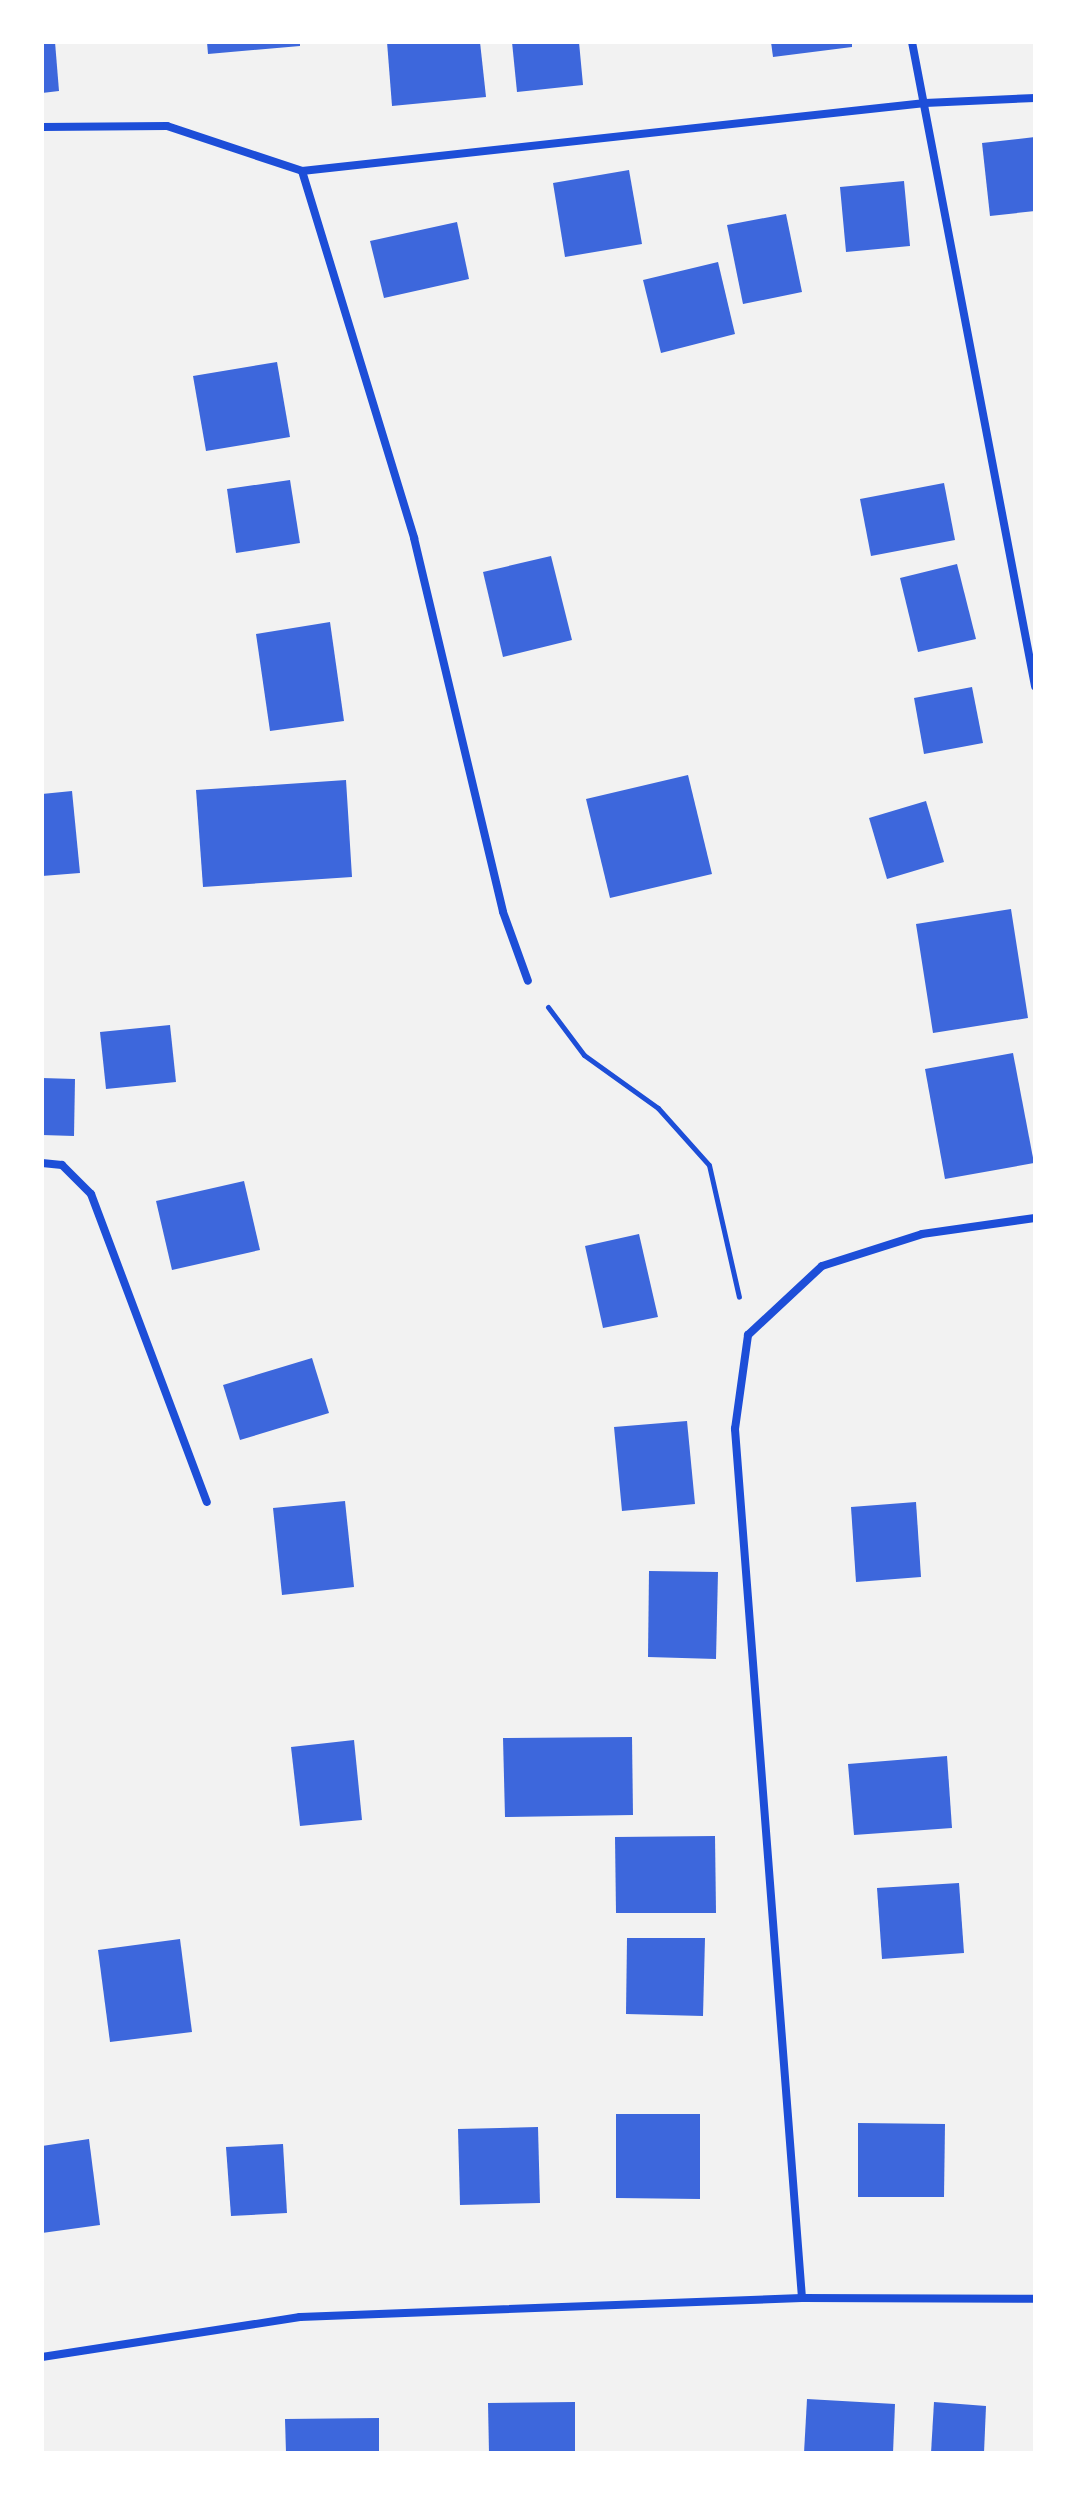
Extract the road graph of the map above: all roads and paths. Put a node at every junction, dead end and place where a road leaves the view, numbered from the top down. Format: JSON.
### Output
{"nodes":[{"id":1,"x":912,"y":42,"type":"edge"},
{"id":2,"x":1035,"y":98,"type":"edge"},
{"id":3,"x":925,"y":103,"type":"junction"},
{"id":4,"x":42,"y":127,"type":"edge"},
{"id":5,"x":302,"y":171,"type":"junction"},
{"id":6,"x":1035,"y":686,"type":"edge"},
{"id":7,"x":528,"y":981,"type":"joint"},
{"id":8,"x":42,"y":1163,"type":"edge"},
{"id":9,"x":1035,"y":1218,"type":"edge"},
{"id":10,"x":748,"y":1335,"type":"junction"},
{"id":11,"x":207,"y":1502,"type":"dead end"},
{"id":12,"x":802,"y":2298,"type":"junction"},
{"id":13,"x":1035,"y":2299,"type":"edge"},
{"id":14,"x":42,"y":2357,"type":"edge"}],
"edges":[{"from":1,"to":3,"type":"street"},
{"from":2,"to":3,"type":"street"},
{"from":3,"to":5,"type":"street"},
{"from":3,"to":6,"type":"street"},
{"from":4,"to":5,"type":"street"},
{"from":5,"to":7,"type":"street"},
{"from":7,"to":10,"type":"path"},
{"from":8,"to":11,"type":"street"},
{"from":9,"to":10,"type":"street"},
{"from":10,"to":12,"type":"street"},
{"from":12,"to":13,"type":"street"},
{"from":12,"to":14,"type":"street"}]}
